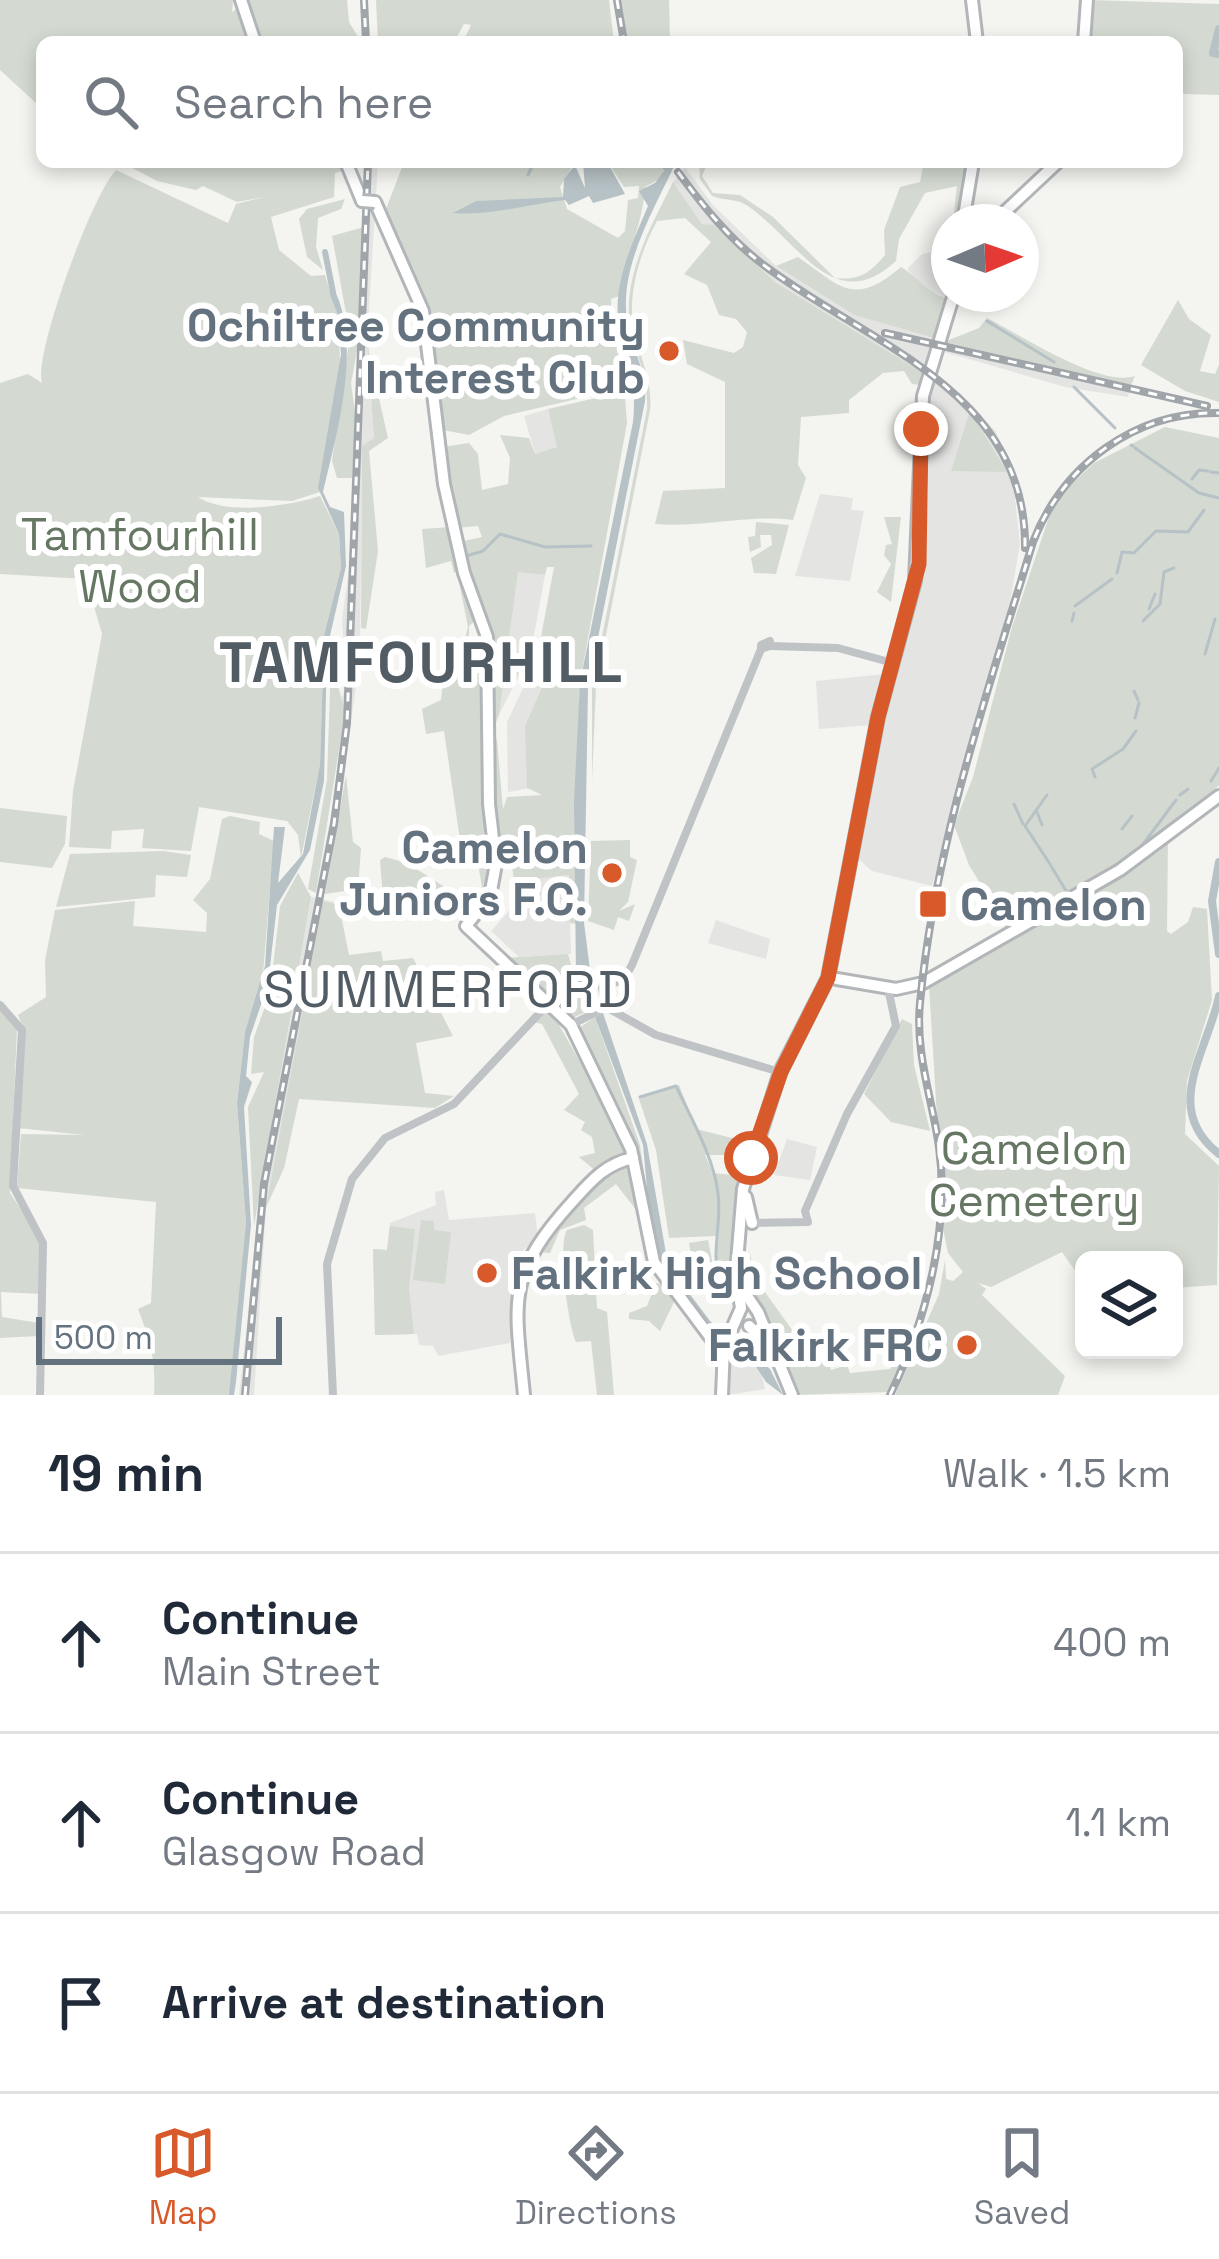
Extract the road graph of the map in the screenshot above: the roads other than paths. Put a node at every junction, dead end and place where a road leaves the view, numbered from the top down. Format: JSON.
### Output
{"nodes":[{"id":1,"x":241,"y":0,"type":"edge"},
{"id":2,"x":972,"y":0,"type":"edge"},
{"id":3,"x":1087,"y":0,"type":"edge"},
{"id":4,"x":253,"y":36,"type":"edge"},
{"id":5,"x":976,"y":36,"type":"edge"},
{"id":6,"x":1084,"y":36,"type":"edge"},
{"id":7,"x":349,"y":168,"type":"edge"},
{"id":8,"x":972,"y":168,"type":"edge"},
{"id":9,"x":1052,"y":168,"type":"edge"},
{"id":10,"x":966,"y":204,"type":"edge"},
{"id":11,"x":1013,"y":204,"type":"edge"},
{"id":12,"x":949,"y":312,"type":"edge"},
{"id":13,"x":893,"y":663,"type":"junction"},
{"id":14,"x":1219,"y":796,"type":"edge"},
{"id":15,"x":836,"y":974,"type":"junction"},
{"id":16,"x":888,"y":988,"type":"junction"},
{"id":17,"x":549,"y":1003,"type":"junction"},
{"id":18,"x":0,"y":1005,"type":"edge"},
{"id":19,"x":600,"y":1010,"type":"junction"},
{"id":20,"x":571,"y":1025,"type":"junction"},
{"id":21,"x":785,"y":1069,"type":"junction"},
{"id":22,"x":632,"y":1157,"type":"junction"},
{"id":23,"x":749,"y":1223,"type":"junction"},
{"id":24,"x":748,"y":1317,"type":"junction"},
{"id":25,"x":727,"y":1340,"type":"junction"},
{"id":26,"x":40,"y":1395,"type":"edge"},
{"id":27,"x":334,"y":1395,"type":"edge"},
{"id":28,"x":524,"y":1395,"type":"edge"},
{"id":29,"x":722,"y":1395,"type":"edge"},
{"id":30,"x":793,"y":1395,"type":"edge"}],
"edges":[{"from":1,"to":4,"type":"main road"},
{"from":2,"to":5,"type":"main road"},
{"from":3,"to":6,"type":"main road"},
{"from":7,"to":17,"type":"main road"},
{"from":8,"to":10,"type":"main road"},
{"from":9,"to":11,"type":"main road"},
{"from":12,"to":13,"type":"main road"},
{"from":13,"to":15,"type":"main road"},
{"from":13,"to":19,"type":"street"},
{"from":14,"to":16,"type":"main road"},
{"from":15,"to":16,"type":"main road"},
{"from":15,"to":21,"type":"main road"},
{"from":16,"to":23,"type":"street"},
{"from":17,"to":20,"type":"main road"},
{"from":17,"to":27,"type":"street"},
{"from":18,"to":26,"type":"street"},
{"from":19,"to":20,"type":"street"},
{"from":19,"to":21,"type":"street"},
{"from":20,"to":22,"type":"main road"},
{"from":21,"to":23,"type":"main road"},
{"from":21,"to":23,"type":"main road"},
{"from":22,"to":25,"type":"main road"},
{"from":22,"to":28,"type":"main road"},
{"from":23,"to":24,"type":"main road"},
{"from":23,"to":24,"type":"main road"},
{"from":24,"to":25,"type":"main road"},
{"from":24,"to":30,"type":"main road"},
{"from":25,"to":29,"type":"main road"}]}
